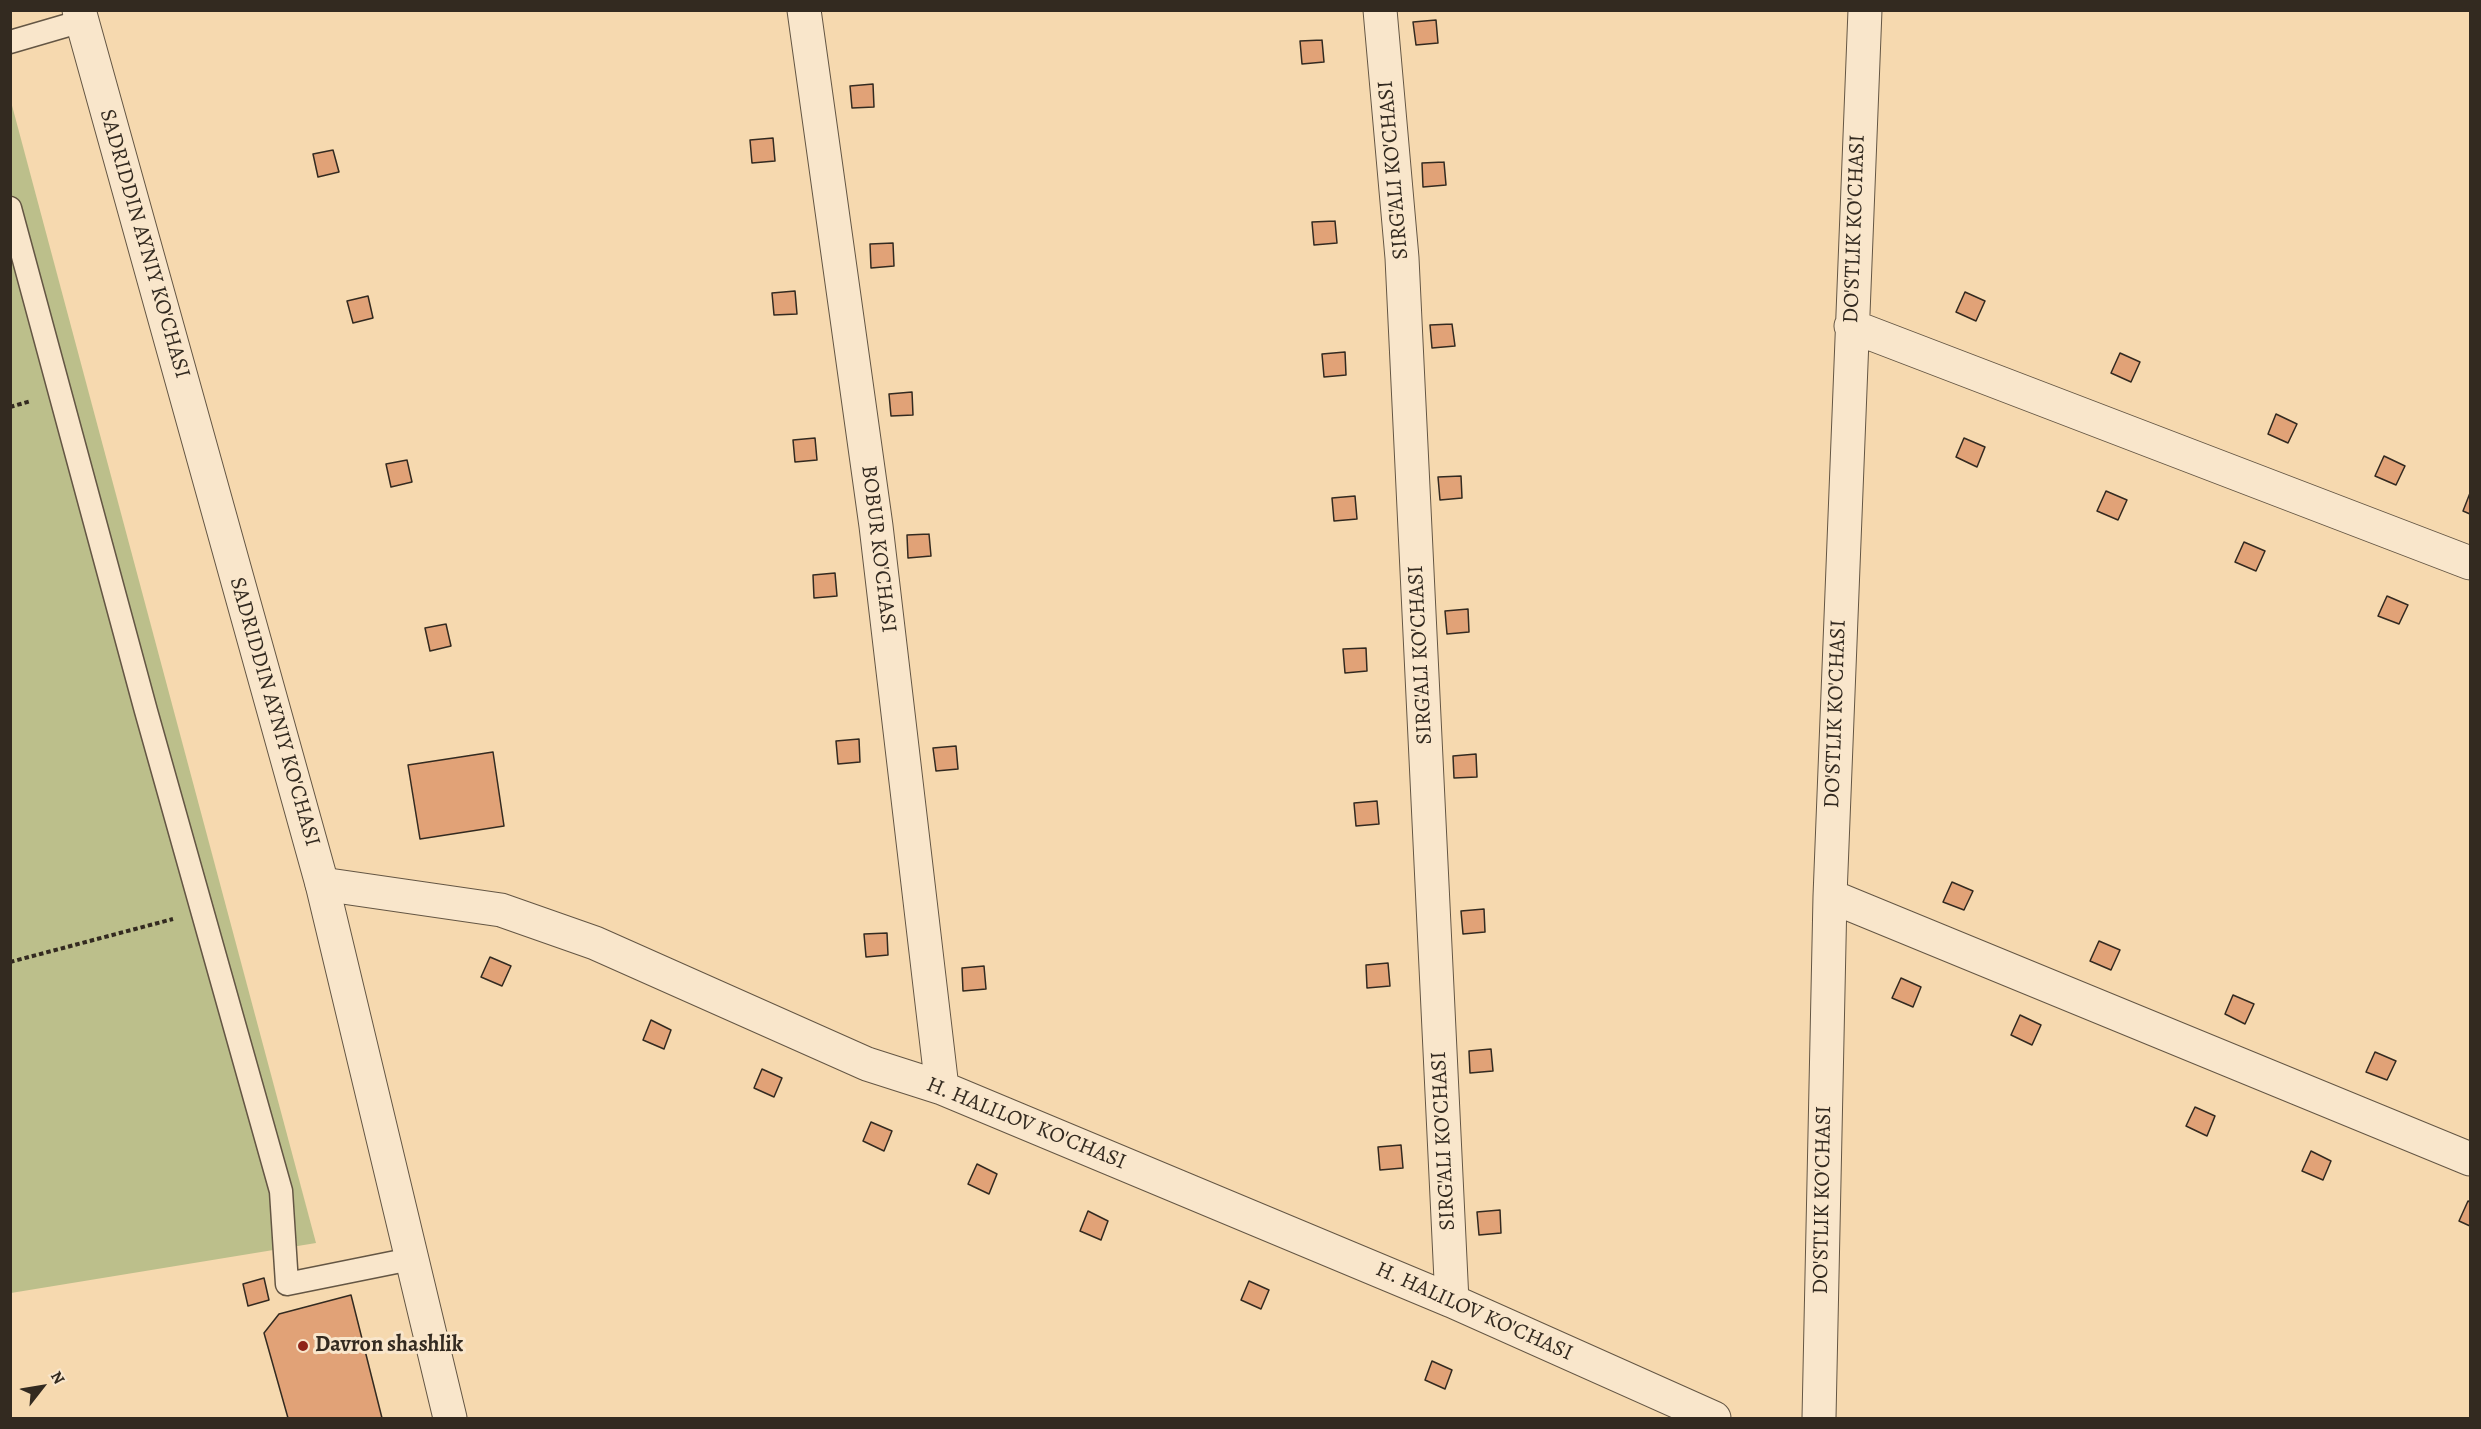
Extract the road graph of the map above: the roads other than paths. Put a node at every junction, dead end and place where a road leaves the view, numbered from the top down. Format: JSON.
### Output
{"nodes":[{"id":1,"x":804,"y":10,"type":"edge"},
{"id":2,"x":1380,"y":10,"type":"edge"},
{"id":3,"x":1865,"y":10,"type":"edge"},
{"id":4,"x":80,"y":16,"type":"edge"},
{"id":5,"x":10,"y":42,"type":"edge"},
{"id":6,"x":10,"y":208,"type":"edge"},
{"id":7,"x":1851,"y":326,"type":"junction"},
{"id":8,"x":2470,"y":563,"type":"edge"},
{"id":9,"x":322,"y":884,"type":"junction"},
{"id":10,"x":1830,"y":896,"type":"junction"},
{"id":11,"x":942,"y":1088,"type":"junction"},
{"id":12,"x":2470,"y":1159,"type":"edge"},
{"id":13,"x":411,"y":1259,"type":"junction"},
{"id":14,"x":1452,"y":1301,"type":"junction"},
{"id":15,"x":451,"y":1418,"type":"edge"},
{"id":16,"x":1714,"y":1419,"type":"edge"},
{"id":17,"x":1819,"y":1419,"type":"edge"}],
"edges":[{"from":1,"to":11,"type":"street","name":"BOBUR KO'CHASI"},
{"from":2,"to":14,"type":"street","name":"SIRG'ALI KO'CHASI"},
{"from":3,"to":7,"type":"street","name":"DO'STLIK KO'CHASI"},
{"from":4,"to":5,"type":"lane"},
{"from":4,"to":9,"type":"street","name":"SADRIDDIN AYNIY KO'CHASI"},
{"from":6,"to":13,"type":"lane"},
{"from":7,"to":8,"type":"street"},
{"from":7,"to":10,"type":"street","name":"DO'STLIK KO'CHASI"},
{"from":9,"to":11,"type":"street","name":"H. HALILOV KO'CHASI"},
{"from":9,"to":13,"type":"street","name":"SADRIDDIN AYNIY KO'CHASI"},
{"from":10,"to":12,"type":"street"},
{"from":10,"to":17,"type":"street","name":"DO'STLIK KO'CHASI"},
{"from":11,"to":14,"type":"street","name":"H. HALILOV KO'CHASI"},
{"from":13,"to":15,"type":"street","name":"SADRIDDIN AYNIY KO'CHASI"},
{"from":14,"to":16,"type":"street","name":"H. HALILOV KO'CHASI"}]}
